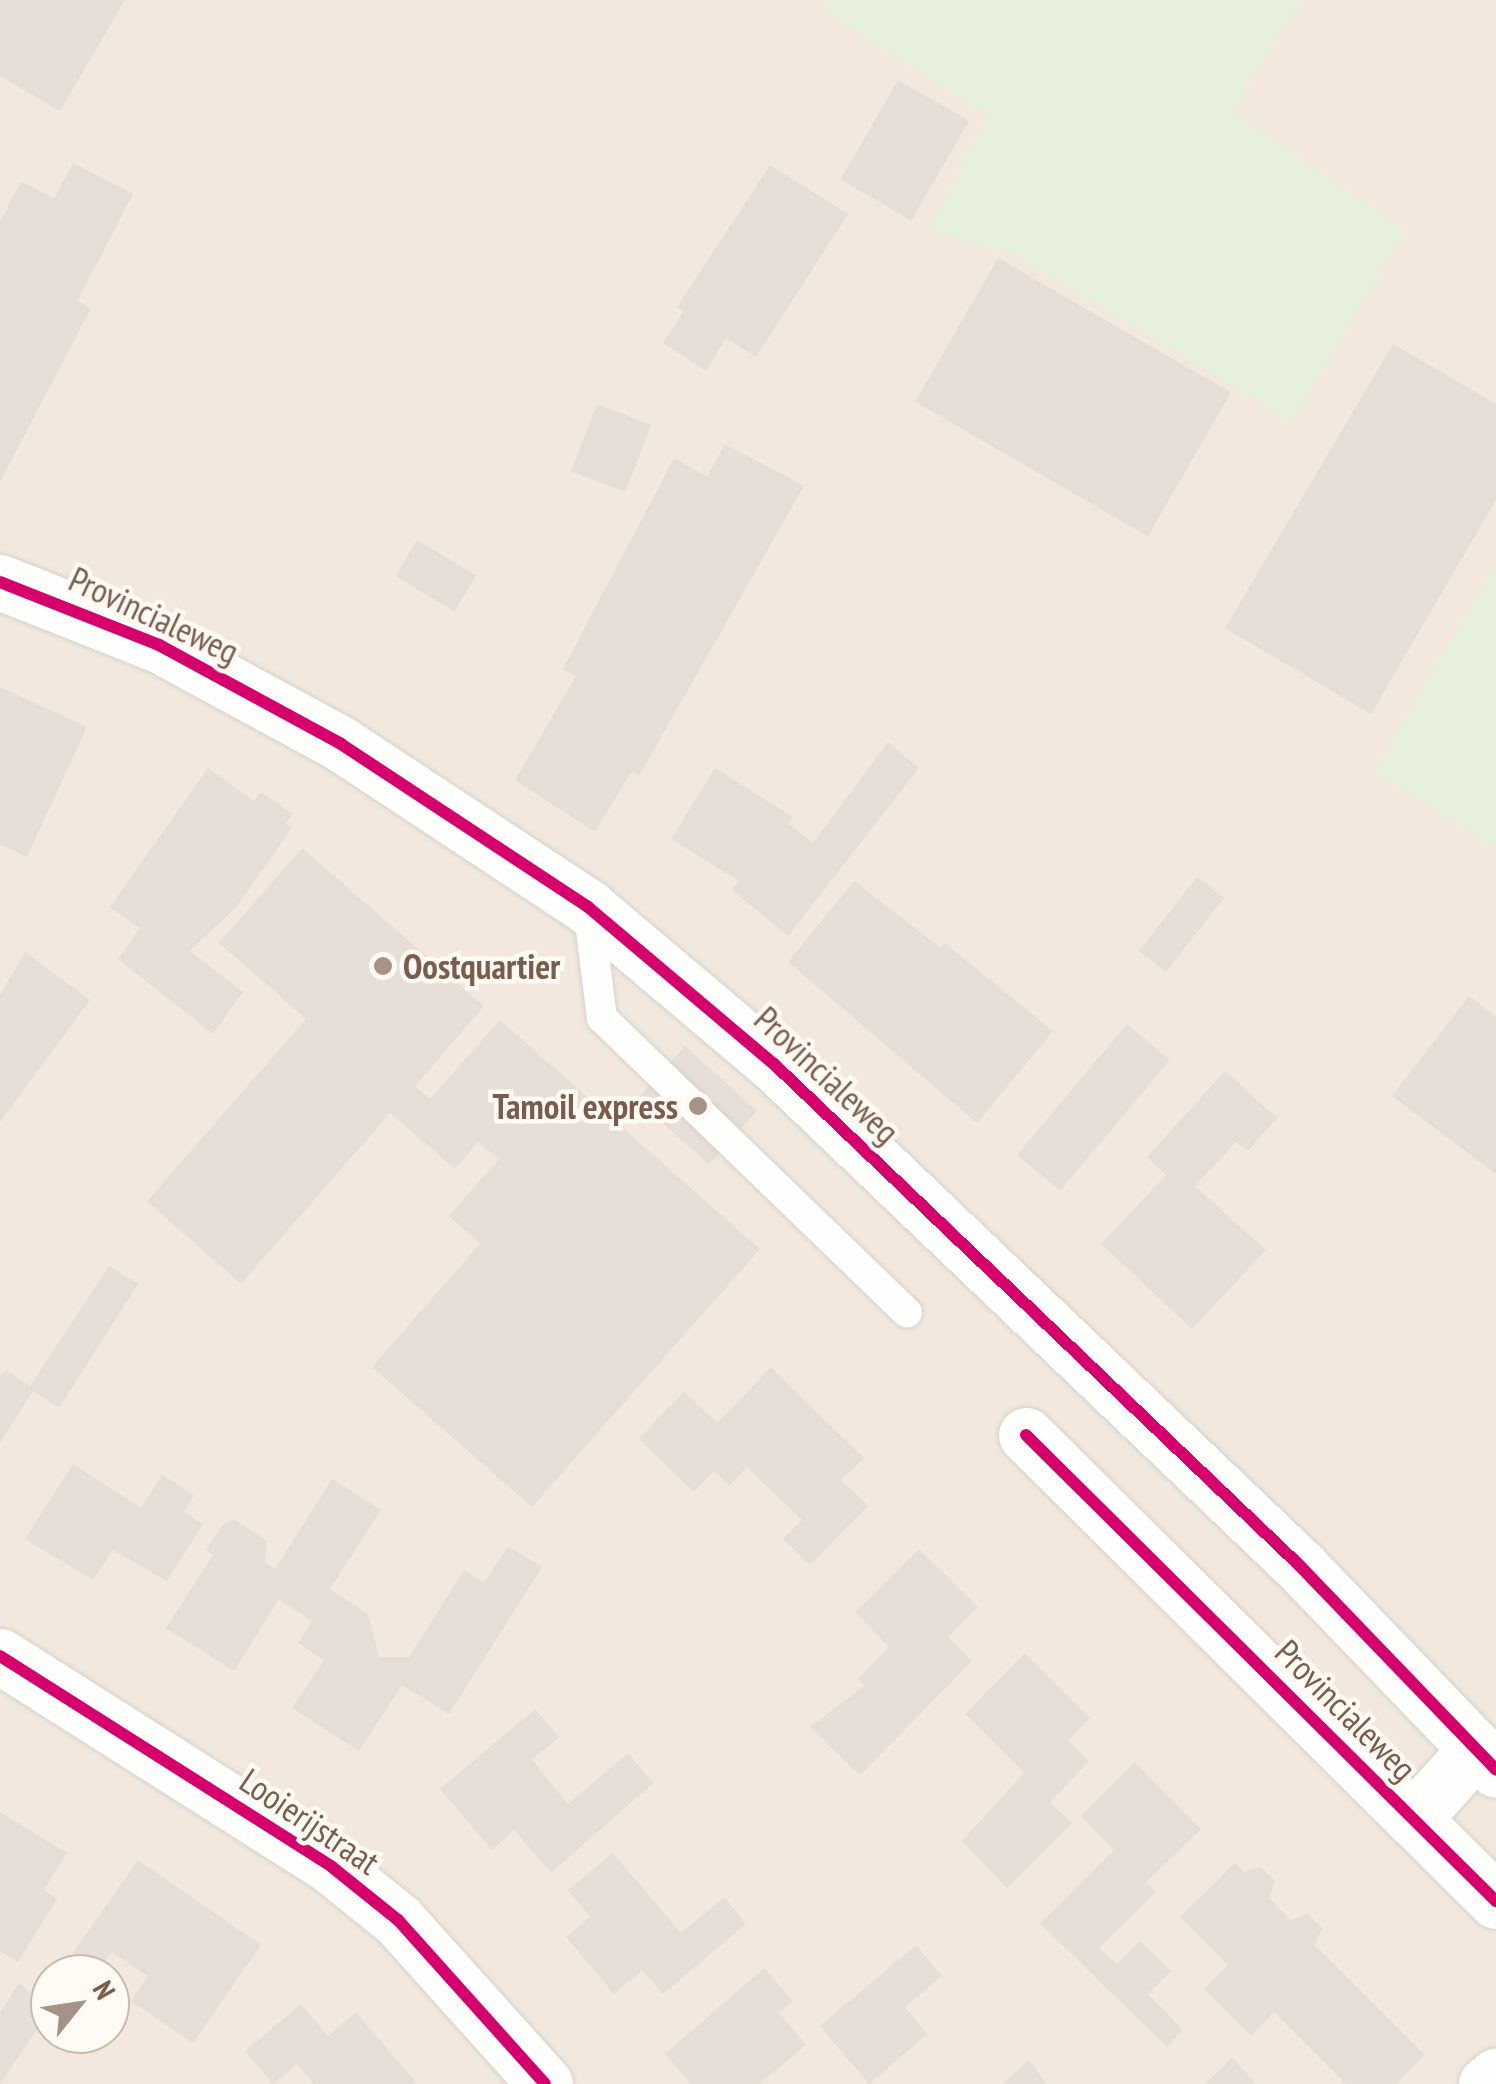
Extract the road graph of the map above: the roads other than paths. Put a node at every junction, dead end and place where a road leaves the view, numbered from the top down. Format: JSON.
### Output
{"nodes":[{"id":1,"x":0,"y":582,"type":"edge"},
{"id":2,"x":588,"y":907,"type":"junction"},
{"id":3,"x":907,"y":1313,"type":"dead end"},
{"id":4,"x":1026,"y":1435,"type":"dead end"},
{"id":5,"x":0,"y":1656,"type":"edge"},
{"id":6,"x":1486,"y":1760,"type":"edge"},
{"id":7,"x":1413,"y":1819,"type":"junction"},
{"id":8,"x":1496,"y":1901,"type":"edge"},
{"id":9,"x":1496,"y":2076,"type":"edge"},
{"id":10,"x":545,"y":2084,"type":"edge"},
{"id":11,"x":1486,"y":2084,"type":"edge"}],
"edges":[{"from":1,"to":2,"type":"street","name":"Provincialeweg"},
{"from":2,"to":3,"type":"lane"},
{"from":2,"to":6,"type":"street","name":"Provincialeweg"},
{"from":4,"to":7,"type":"street","name":"Provincialeweg"},
{"from":5,"to":10,"type":"street","name":"Looierijstraat"},
{"from":6,"to":7,"type":"street","name":"Provincialeweg"},
{"from":7,"to":8,"type":"street","name":"Provincialeweg"},
{"from":9,"to":11,"type":"street"}]}
